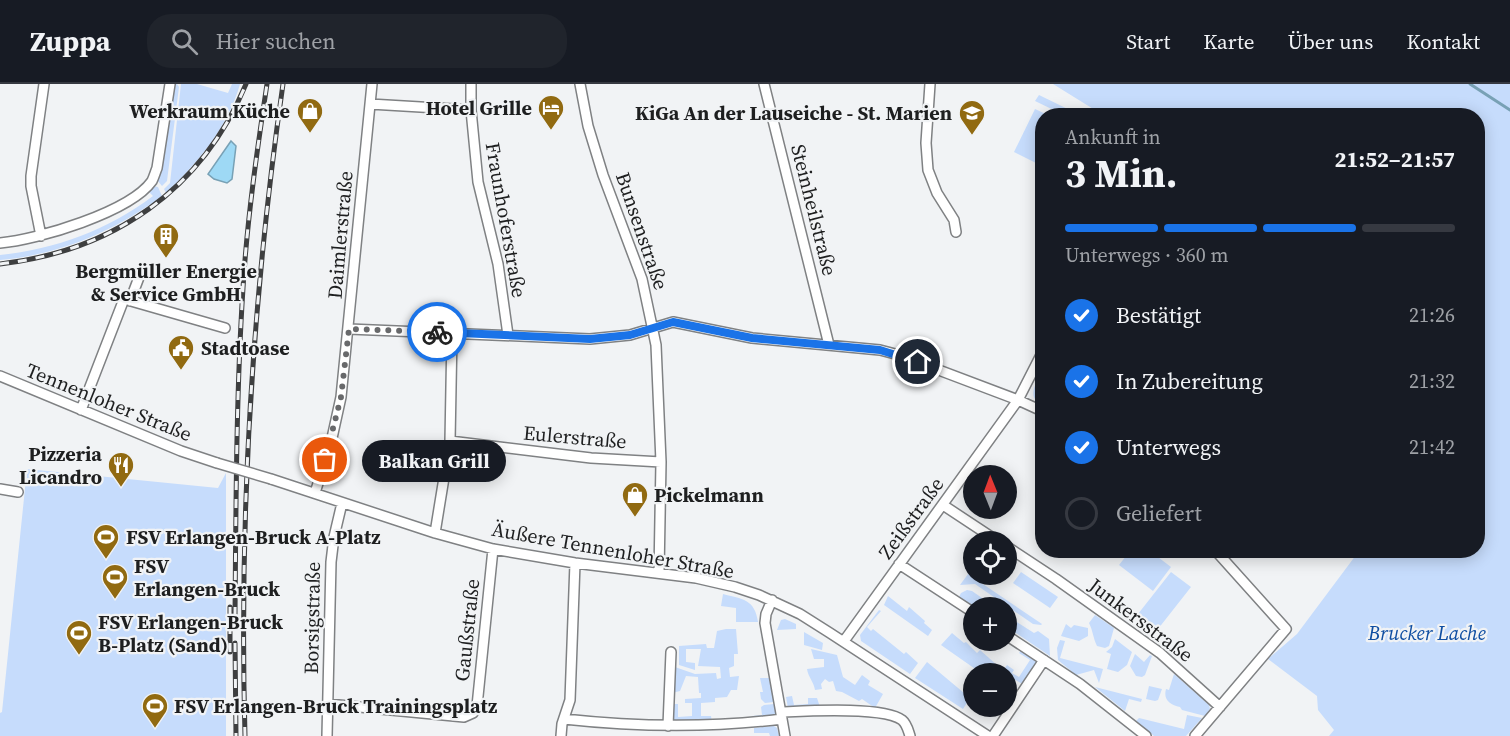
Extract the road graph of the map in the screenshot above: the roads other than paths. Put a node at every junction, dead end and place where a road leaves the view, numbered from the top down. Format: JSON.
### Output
{"nodes":[{"id":1,"x":44,"y":84,"type":"edge"},
{"id":2,"x":170,"y":84,"type":"edge"},
{"id":3,"x":372,"y":84,"type":"edge"},
{"id":4,"x":471,"y":84,"type":"edge"},
{"id":5,"x":580,"y":84,"type":"edge"},
{"id":6,"x":764,"y":84,"type":"edge"},
{"id":7,"x":930,"y":84,"type":"edge"},
{"id":8,"x":370,"y":105,"type":"junction"},
{"id":9,"x":471,"y":110,"type":"junction"},
{"id":10,"x":956,"y":232,"type":"dead end"},
{"id":11,"x":41,"y":236,"type":"junction"},
{"id":12,"x":0,"y":243,"type":"edge"},
{"id":13,"x":141,"y":272,"type":"dead end"},
{"id":14,"x":130,"y":301,"type":"junction"},
{"id":15,"x":225,"y":328,"type":"dead end"},
{"id":16,"x":654,"y":328,"type":"junction"},
{"id":17,"x":349,"y":329,"type":"junction"},
{"id":18,"x":452,"y":333,"type":"junction"},
{"id":19,"x":508,"y":335,"type":"junction"},
{"id":20,"x":829,"y":345,"type":"junction"},
{"id":21,"x":1035,"y":367,"type":"edge"},
{"id":22,"x":0,"y":376,"type":"edge"},
{"id":23,"x":1018,"y":400,"type":"junction"},
{"id":24,"x":1035,"y":408,"type":"edge"},
{"id":25,"x":81,"y":410,"type":"junction"},
{"id":26,"x":450,"y":441,"type":"junction"},
{"id":27,"x":205,"y":460,"type":"joint"},
{"id":28,"x":661,"y":462,"type":"junction"},
{"id":29,"x":0,"y":489,"type":"edge"},
{"id":30,"x":18,"y":492,"type":"dead end"},
{"id":31,"x":315,"y":494,"type":"junction"},
{"id":32,"x":342,"y":503,"type":"junction"},
{"id":33,"x":943,"y":504,"type":"junction"},
{"id":34,"x":983,"y":531,"type":"edge"},
{"id":35,"x":435,"y":533,"type":"junction"},
{"id":36,"x":493,"y":549,"type":"junction"},
{"id":37,"x":1017,"y":553,"type":"edge"},
{"id":38,"x":1222,"y":558,"type":"edge"},
{"id":39,"x":575,"y":563,"type":"junction"},
{"id":40,"x":899,"y":564,"type":"junction"},
{"id":41,"x":659,"y":573,"type":"junction"},
{"id":42,"x":772,"y":600,"type":"junction"},
{"id":43,"x":963,"y":606,"type":"edge"},
{"id":44,"x":844,"y":641,"type":"junction"},
{"id":45,"x":1017,"y":642,"type":"edge"},
{"id":46,"x":671,"y":652,"type":"dead end"},
{"id":47,"x":1044,"y":660,"type":"junction"},
{"id":48,"x":328,"y":704,"type":"junction"},
{"id":49,"x":1220,"y":707,"type":"junction"},
{"id":50,"x":782,"y":716,"type":"junction"},
{"id":51,"x":564,"y":719,"type":"junction"},
{"id":52,"x":668,"y":726,"type":"junction"},
{"id":53,"x":327,"y":736,"type":"edge"},
{"id":54,"x":561,"y":736,"type":"edge"},
{"id":55,"x":785,"y":736,"type":"edge"},
{"id":56,"x":910,"y":736,"type":"edge"},
{"id":57,"x":988,"y":736,"type":"edge"},
{"id":58,"x":993,"y":736,"type":"edge"},
{"id":59,"x":1146,"y":736,"type":"edge"},
{"id":60,"x":1195,"y":736,"type":"edge"}],
"edges":[{"from":1,"to":11,"type":"street"},
{"from":2,"to":11,"type":"street"},
{"from":3,"to":8,"type":"street","name":"Daimlerstraße"},
{"from":4,"to":9,"type":"street","name":"Fraunhoferstraße"},
{"from":5,"to":16,"type":"street","name":"Bunsenstraße"},
{"from":6,"to":20,"type":"street","name":"Steinheilstraße"},
{"from":7,"to":10,"type":"street"},
{"from":8,"to":9,"type":"street"},
{"from":8,"to":17,"type":"street","name":"Daimlerstraße"},
{"from":9,"to":19,"type":"street","name":"Fraunhoferstraße"},
{"from":11,"to":12,"type":"street"},
{"from":13,"to":14,"type":"street"},
{"from":14,"to":15,"type":"street"},
{"from":14,"to":25,"type":"street"},
{"from":16,"to":19,"type":"street"},
{"from":16,"to":20,"type":"street"},
{"from":16,"to":28,"type":"street","name":"Bunsenstraße"},
{"from":17,"to":18,"type":"street"},
{"from":17,"to":31,"type":"street","name":"Daimlerstraße"},
{"from":18,"to":19,"type":"street"},
{"from":18,"to":26,"type":"street"},
{"from":20,"to":23,"type":"street"},
{"from":21,"to":23,"type":"street","name":"Zeißstraße"},
{"from":22,"to":25,"type":"street","name":"Tennenloher Straße"},
{"from":23,"to":24,"type":"street"},
{"from":23,"to":33,"type":"street","name":"Zeißstraße"},
{"from":25,"to":27,"type":"street","name":"Tennenloher Straße"},
{"from":26,"to":28,"type":"street","name":"Eulerstraße"},
{"from":26,"to":35,"type":"street"},
{"from":27,"to":31,"type":"street","name":"Äußere Tennenloher Straße","bridge":true},
{"from":28,"to":41,"type":"street","name":"Bunsenstraße"},
{"from":29,"to":30,"type":"street"},
{"from":31,"to":32,"type":"street","name":"Äußere Tennenloher Straße"},
{"from":32,"to":35,"type":"street","name":"Äußere Tennenloher Straße"},
{"from":32,"to":48,"type":"street","name":"Borsigstraße"},
{"from":33,"to":34,"type":"street"},
{"from":33,"to":40,"type":"street","name":"Zeißstraße"},
{"from":35,"to":36,"type":"street","name":"Äußere Tennenloher Straße"},
{"from":36,"to":39,"type":"street","name":"Äußere Tennenloher Straße"},
{"from":36,"to":48,"type":"street","name":"Gaußstraße"},
{"from":37,"to":49,"type":"street","name":"Junkersstraße"},
{"from":38,"to":49,"type":"street"},
{"from":39,"to":41,"type":"street","name":"Äußere Tennenloher Straße"},
{"from":39,"to":51,"type":"street"},
{"from":40,"to":43,"type":"street"},
{"from":40,"to":44,"type":"street","name":"Zeißstraße"},
{"from":41,"to":42,"type":"street","name":"Äußere Tennenloher Straße"},
{"from":42,"to":44,"type":"street","name":"Äußere Tennenloher Straße"},
{"from":42,"to":50,"type":"street"},
{"from":44,"to":57,"type":"street","name":"Äußere Tennenloher Straße"},
{"from":45,"to":47,"type":"street"},
{"from":46,"to":52,"type":"street"},
{"from":47,"to":58,"type":"street"},
{"from":47,"to":59,"type":"street"},
{"from":48,"to":53,"type":"street","name":"Borsigstraße"},
{"from":49,"to":60,"type":"street"},
{"from":50,"to":52,"type":"street"},
{"from":50,"to":55,"type":"street"},
{"from":50,"to":56,"type":"street"},
{"from":51,"to":52,"type":"street"},
{"from":51,"to":54,"type":"street"}]}
